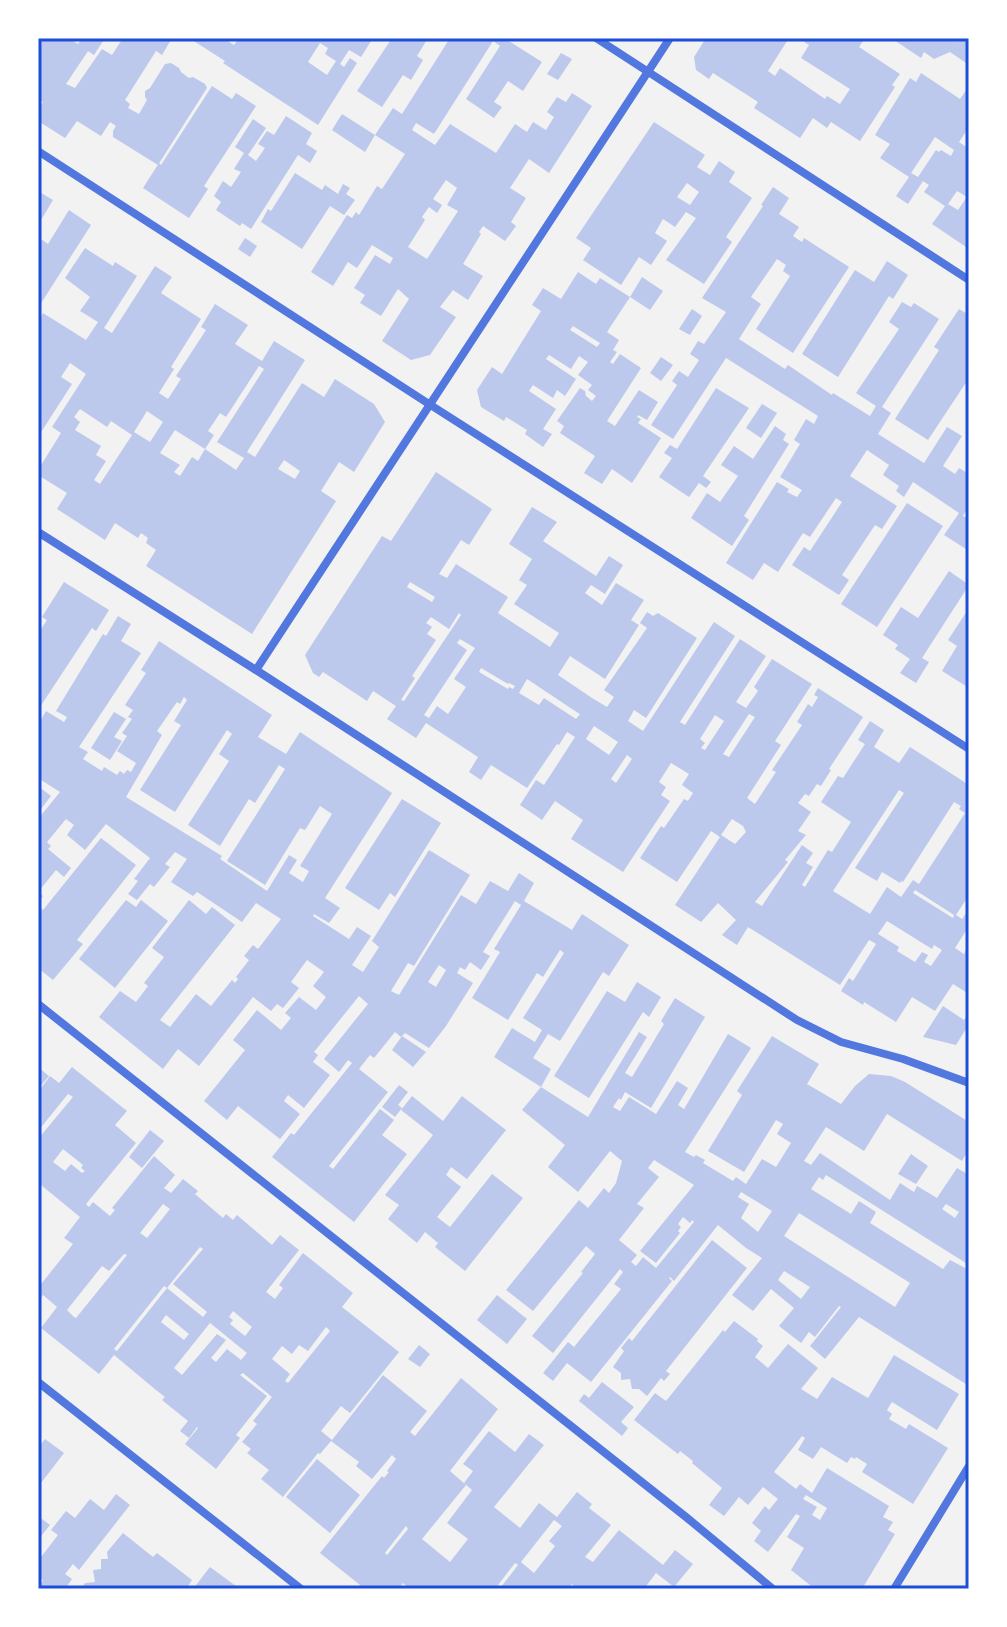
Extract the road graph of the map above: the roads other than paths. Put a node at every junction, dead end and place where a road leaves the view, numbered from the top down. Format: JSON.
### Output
{"nodes":[{"id":1,"x":596,"y":38,"type":"edge"},
{"id":2,"x":670,"y":38,"type":"edge"},
{"id":3,"x":648,"y":71,"type":"junction"},
{"id":4,"x":38,"y":151,"type":"edge"},
{"id":5,"x":969,"y":280,"type":"edge"},
{"id":6,"x":429,"y":404,"type":"junction"},
{"id":7,"x":38,"y":532,"type":"edge"},
{"id":8,"x":256,"y":670,"type":"junction"},
{"id":9,"x":969,"y":749,"type":"edge"},
{"id":10,"x":38,"y":1004,"type":"edge"},
{"id":11,"x":969,"y":1083,"type":"edge"},
{"id":12,"x":38,"y":1382,"type":"edge"},
{"id":13,"x":969,"y":1466,"type":"edge"},
{"id":14,"x":301,"y":1589,"type":"edge"},
{"id":15,"x":773,"y":1589,"type":"edge"},
{"id":16,"x":894,"y":1589,"type":"edge"}],
"edges":[{"from":1,"to":3,"type":"street"},
{"from":2,"to":3,"type":"street"},
{"from":3,"to":5,"type":"street"},
{"from":3,"to":6,"type":"street"},
{"from":4,"to":6,"type":"street"},
{"from":6,"to":8,"type":"street"},
{"from":6,"to":9,"type":"street"},
{"from":7,"to":8,"type":"street"},
{"from":8,"to":11,"type":"street"},
{"from":10,"to":15,"type":"street"},
{"from":12,"to":14,"type":"street"},
{"from":13,"to":16,"type":"street"}]}
